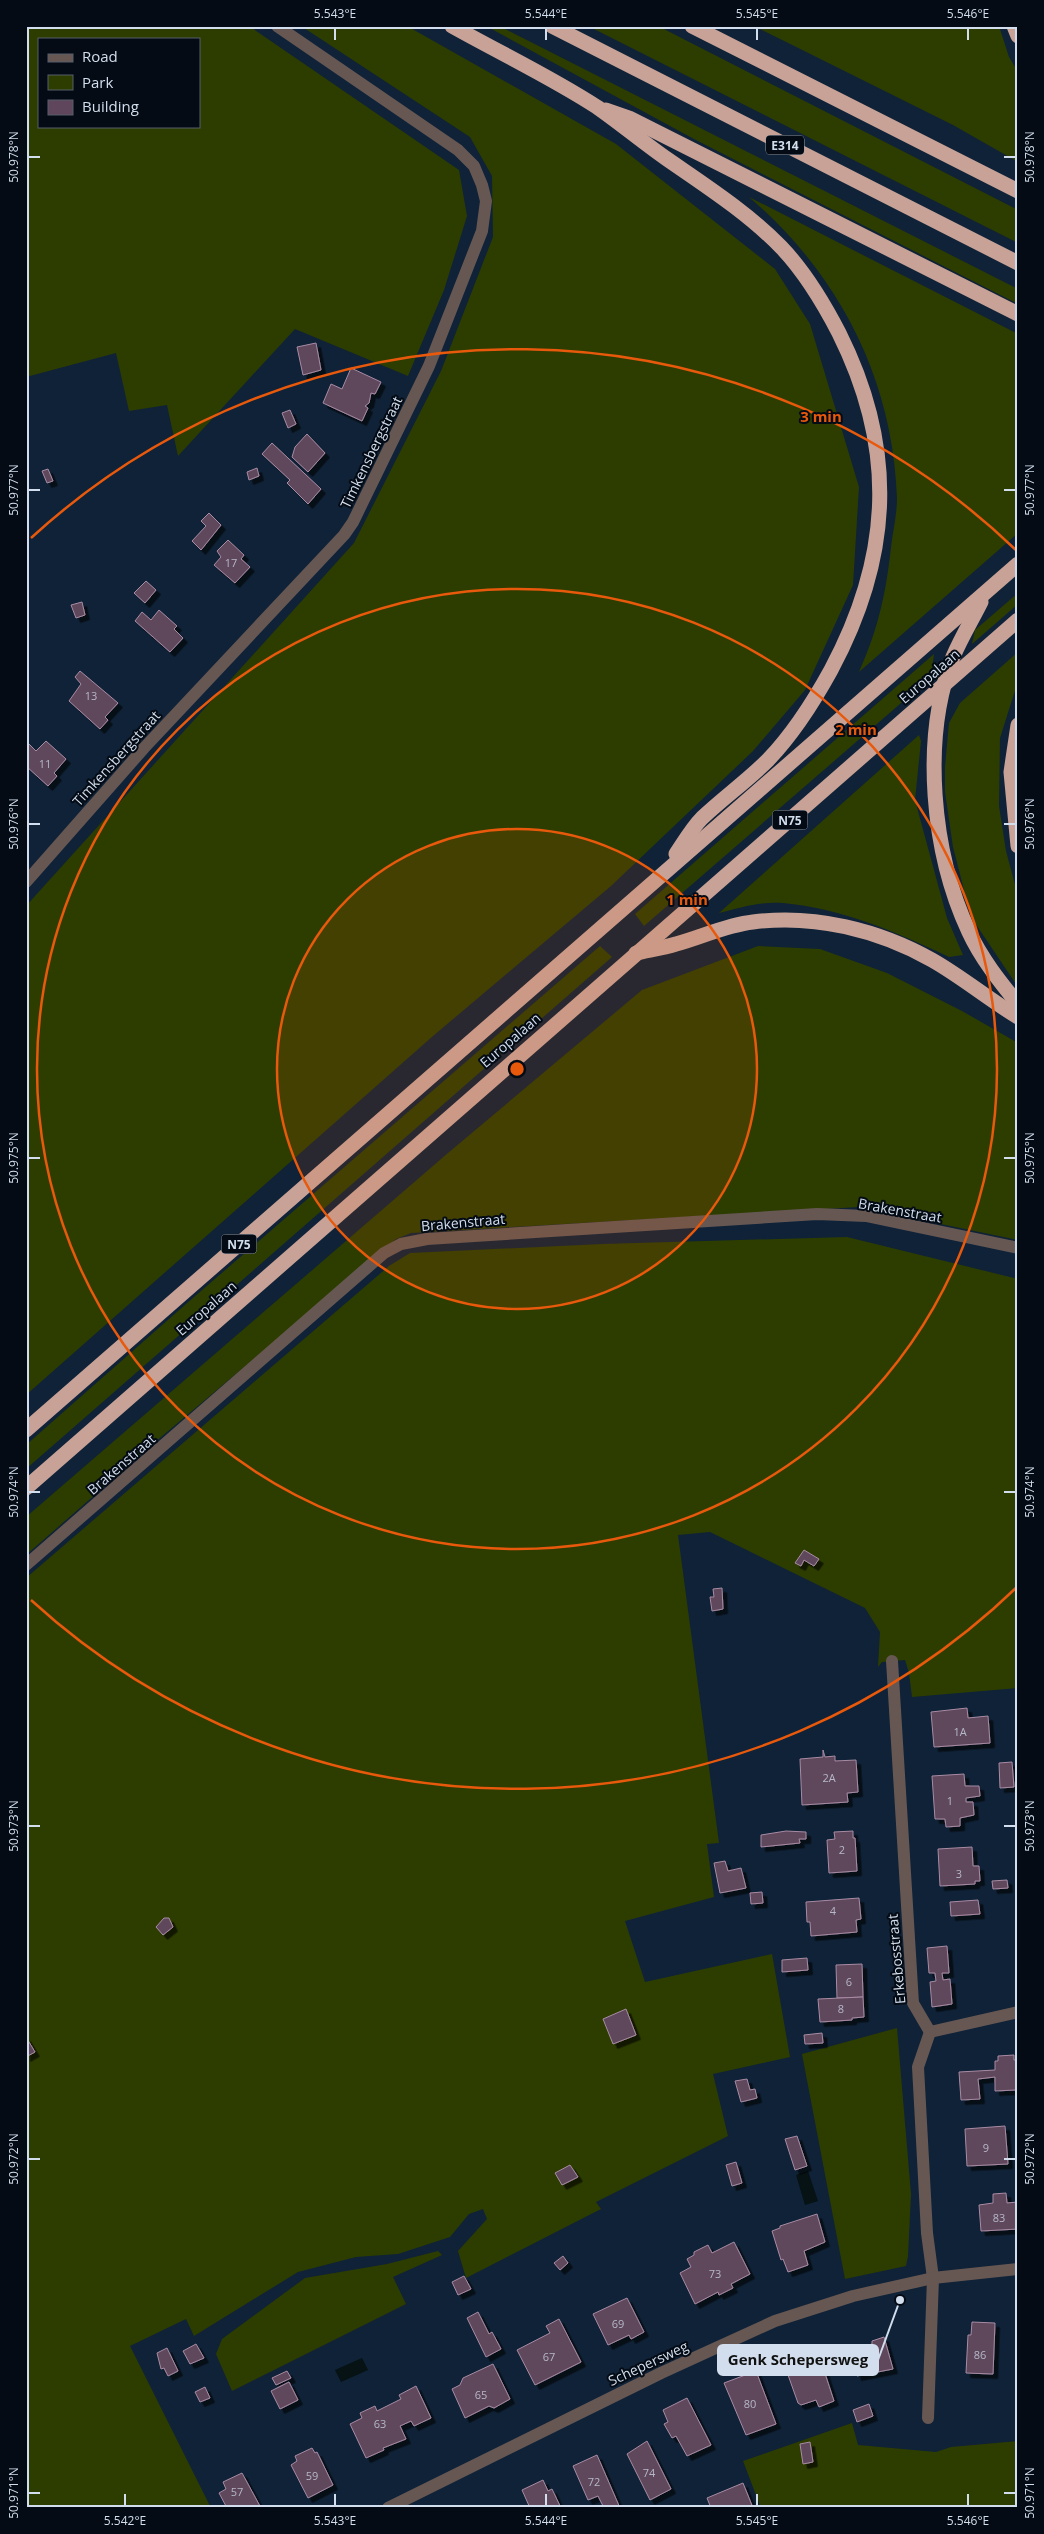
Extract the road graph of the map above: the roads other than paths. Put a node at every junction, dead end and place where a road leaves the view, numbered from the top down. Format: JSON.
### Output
{"nodes":[{"id":1,"x":277,"y":26,"type":"edge"},
{"id":2,"x":452,"y":26,"type":"edge"},
{"id":3,"x":552,"y":26,"type":"edge"},
{"id":4,"x":692,"y":26,"type":"edge"},
{"id":5,"x":1014,"y":26,"type":"edge"},
{"id":6,"x":1018,"y":36,"type":"edge"},
{"id":7,"x":597,"y":107,"type":"junction"},
{"id":8,"x":1018,"y":191,"type":"edge"},
{"id":9,"x":1018,"y":263,"type":"edge"},
{"id":10,"x":1018,"y":314,"type":"edge"},
{"id":11,"x":1018,"y":564,"type":"edge"},
{"id":12,"x":984,"y":594,"type":"junction"},
{"id":13,"x":1018,"y":620,"type":"edge"},
{"id":14,"x":945,"y":684,"type":"junction"},
{"id":15,"x":1018,"y":725,"type":"edge"},
{"id":16,"x":1018,"y":846,"type":"edge"},
{"id":17,"x":661,"y":874,"type":"junction"},
{"id":18,"x":26,"y":882,"type":"edge"},
{"id":19,"x":634,"y":954,"type":"junction"},
{"id":20,"x":1018,"y":1004,"type":"edge"},
{"id":21,"x":1018,"y":1017,"type":"edge"},
{"id":22,"x":1018,"y":1248,"type":"edge"},
{"id":23,"x":26,"y":1430,"type":"edge"},
{"id":24,"x":26,"y":1488,"type":"edge"},
{"id":25,"x":26,"y":1565,"type":"edge"},
{"id":26,"x":892,"y":1661,"type":"dead end"},
{"id":27,"x":1018,"y":2012,"type":"edge"},
{"id":28,"x":930,"y":2032,"type":"junction"},
{"id":29,"x":1018,"y":2270,"type":"edge"},
{"id":30,"x":933,"y":2278,"type":"junction"},
{"id":31,"x":928,"y":2418,"type":"dead end"},
{"id":32,"x":388,"y":2508,"type":"edge"}],
"edges":[{"from":1,"to":18,"type":"street","name":"Timkensbergstraat"},
{"from":2,"to":7,"type":"highway"},
{"from":3,"to":9,"type":"highway","number":"E314"},
{"from":4,"to":8,"type":"highway"},
{"from":5,"to":6,"type":"highway"},
{"from":7,"to":10,"type":"highway"},
{"from":7,"to":17,"type":"highway"},
{"from":11,"to":12,"type":"highway","name":"Europalaan","number":"N75"},
{"from":12,"to":14,"type":"highway"},
{"from":12,"to":17,"type":"highway","name":"Europalaan","number":"N75"},
{"from":13,"to":14,"type":"highway","name":"Europalaan","number":"N75"},
{"from":14,"to":19,"type":"highway","name":"Europalaan","number":"N75"},
{"from":14,"to":20,"type":"highway"},
{"from":15,"to":16,"type":"highway"},
{"from":17,"to":23,"type":"highway","name":"Europalaan","number":"N75"},
{"from":19,"to":21,"type":"highway"},
{"from":19,"to":24,"type":"highway","name":"Europalaan","number":"N75"},
{"from":22,"to":25,"type":"street","name":"Brakenstraat"},
{"from":26,"to":28,"type":"street","name":"Erkebosstraat"},
{"from":27,"to":28,"type":"street"},
{"from":28,"to":30,"type":"street"},
{"from":29,"to":30,"type":"street","name":"Schepersweg"},
{"from":30,"to":31,"type":"street"},
{"from":30,"to":32,"type":"street","name":"Schepersweg"}]}
